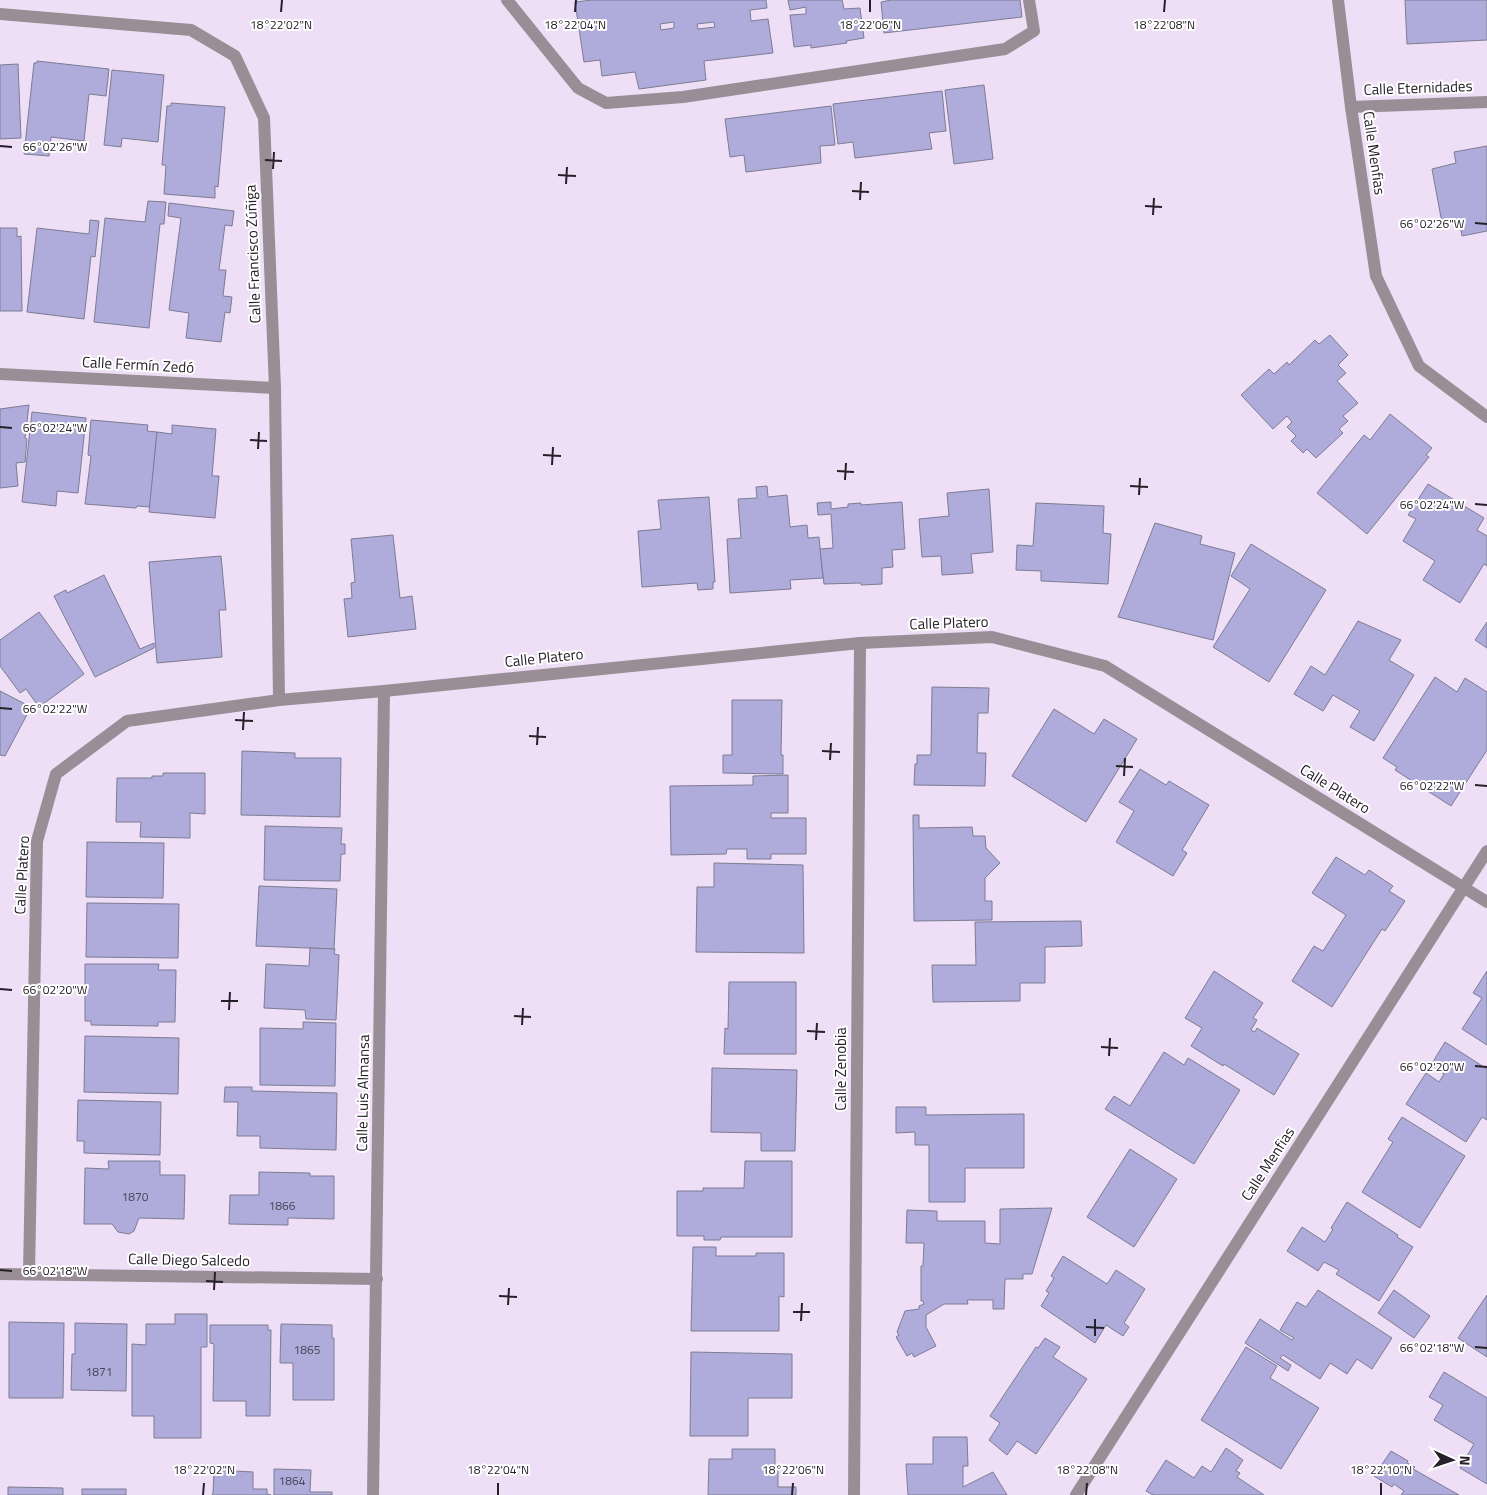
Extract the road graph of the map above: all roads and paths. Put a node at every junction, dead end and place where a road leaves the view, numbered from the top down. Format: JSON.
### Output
{"nodes":[{"id":1,"x":508,"y":0,"type":"edge"},
{"id":2,"x":1029,"y":0,"type":"edge"},
{"id":3,"x":1338,"y":0,"type":"edge"},
{"id":4,"x":0,"y":14,"type":"edge"},
{"id":5,"x":1487,"y":102,"type":"edge"},
{"id":6,"x":1351,"y":107,"type":"junction"},
{"id":7,"x":0,"y":374,"type":"edge"},
{"id":8,"x":274,"y":388,"type":"junction"},
{"id":9,"x":1487,"y":417,"type":"edge"},
{"id":10,"x":860,"y":642,"type":"junction"},
{"id":11,"x":384,"y":692,"type":"junction"},
{"id":12,"x":279,"y":700,"type":"junction"},
{"id":13,"x":1487,"y":851,"type":"edge"},
{"id":14,"x":1464,"y":887,"type":"junction"},
{"id":15,"x":1487,"y":902,"type":"edge"},
{"id":16,"x":0,"y":1274,"type":"edge"},
{"id":17,"x":29,"y":1274,"type":"junction"},
{"id":18,"x":377,"y":1279,"type":"junction"},
{"id":19,"x":373,"y":1495,"type":"edge"},
{"id":20,"x":854,"y":1495,"type":"edge"},
{"id":21,"x":1076,"y":1495,"type":"edge"}],
"edges":[{"from":1,"to":2,"type":"street"},
{"from":3,"to":6,"type":"street","name":"Calle Menfias"},
{"from":4,"to":8,"type":"street","name":"Calle Francisco Zúñiga"},
{"from":5,"to":6,"type":"street","name":"Calle Eternidades"},
{"from":6,"to":9,"type":"street","name":"Calle Menfias"},
{"from":7,"to":8,"type":"street","name":"Calle Fermín Zedó"},
{"from":8,"to":12,"type":"street","name":"Calle Francisco Zúñiga"},
{"from":10,"to":11,"type":"street","name":"Calle Platero"},
{"from":10,"to":14,"type":"street","name":"Calle Platero"},
{"from":10,"to":20,"type":"street","name":"Calle Zenobia"},
{"from":11,"to":12,"type":"street","name":"Calle Platero"},
{"from":11,"to":18,"type":"street","name":"Calle Luis Almansa"},
{"from":12,"to":17,"type":"street","name":"Calle Platero"},
{"from":13,"to":14,"type":"street","name":"Calle Menfias"},
{"from":14,"to":15,"type":"street","name":"Calle Platero"},
{"from":14,"to":21,"type":"street","name":"Calle Menfias"},
{"from":16,"to":17,"type":"street","name":"Calle Diego Salcedo"},
{"from":17,"to":18,"type":"street","name":"Calle Diego Salcedo"},
{"from":18,"to":19,"type":"street","name":"Calle Luis Almansa"}]}
